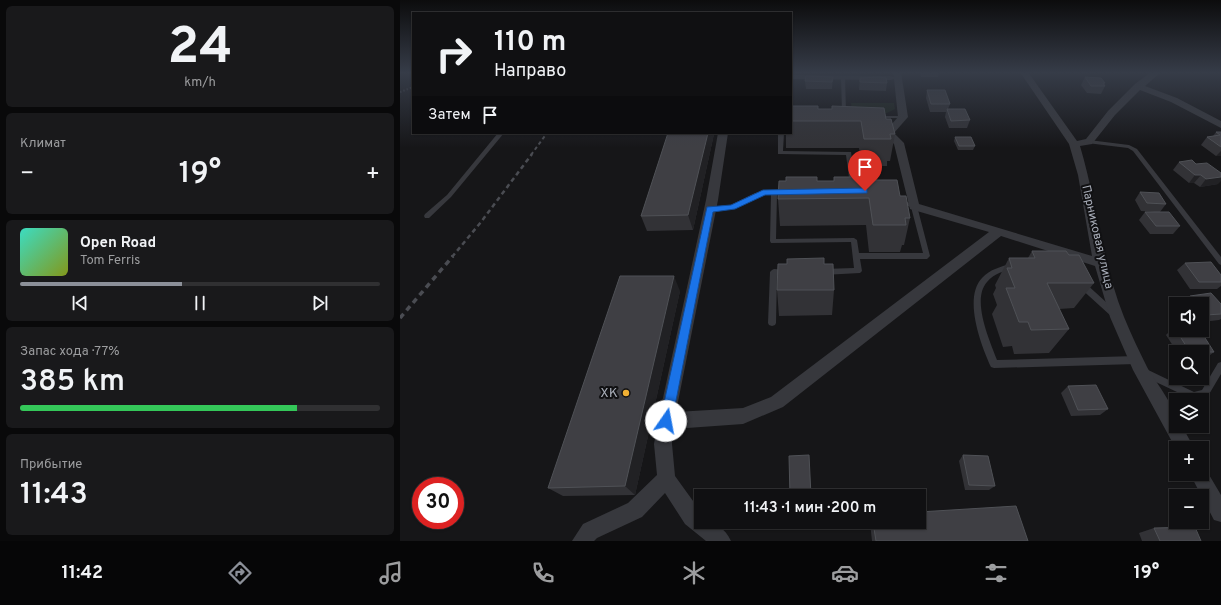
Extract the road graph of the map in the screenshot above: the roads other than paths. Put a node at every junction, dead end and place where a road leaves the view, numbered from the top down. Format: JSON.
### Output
{"nodes":[{"id":1,"x":844,"y":97,"type":"edge"},
{"id":2,"x":898,"y":97,"type":"edge"},
{"id":3,"x":1042,"y":97,"type":"edge"},
{"id":4,"x":1126,"y":97,"type":"edge"},
{"id":5,"x":1167,"y":97,"type":"edge"},
{"id":6,"x":844,"y":112,"type":"edge"},
{"id":7,"x":839,"y":117,"type":"edge"},
{"id":8,"x":847,"y":117,"type":"edge"},
{"id":9,"x":871,"y":117,"type":"edge"},
{"id":10,"x":903,"y":117,"type":"junction"},
{"id":11,"x":1221,"y":125,"type":"edge"},
{"id":12,"x":500,"y":134,"type":"edge"},
{"id":13,"x":723,"y":134,"type":"edge"},
{"id":14,"x":780,"y":134,"type":"edge"},
{"id":15,"x":1089,"y":142,"type":"junction"},
{"id":16,"x":1074,"y":144,"type":"junction"},
{"id":17,"x":846,"y":191,"type":"edge"},
{"id":18,"x":774,"y":192,"type":"junction"},
{"id":19,"x":798,"y":192,"type":"edge"},
{"id":20,"x":893,"y":199,"type":"edge"},
{"id":21,"x":914,"y":206,"type":"junction"},
{"id":22,"x":710,"y":209,"type":"junction"},
{"id":23,"x":427,"y":216,"type":"dead end"},
{"id":24,"x":999,"y":231,"type":"junction"},
{"id":25,"x":856,"y":256,"type":"junction"},
{"id":26,"x":1221,"y":262,"type":"edge"},
{"id":27,"x":1100,"y":263,"type":"junction"},
{"id":28,"x":1018,"y":265,"type":"edge"},
{"id":29,"x":797,"y":272,"type":"edge"},
{"id":30,"x":812,"y":272,"type":"edge"},
{"id":31,"x":1076,"y":280,"type":"edge"},
{"id":32,"x":1117,"y":317,"type":"junction"},
{"id":33,"x":772,"y":323,"type":"dead end"},
{"id":34,"x":1139,"y":365,"type":"junction"},
{"id":35,"x":1221,"y":366,"type":"edge"},
{"id":36,"x":1218,"y":376,"type":"edge"},
{"id":37,"x":666,"y":421,"type":"junction"},
{"id":38,"x":1181,"y":441,"type":"edge"},
{"id":39,"x":666,"y":479,"type":"junction"},
{"id":40,"x":1203,"y":481,"type":"edge"},
{"id":41,"x":1221,"y":513,"type":"edge"},
{"id":42,"x":582,"y":541,"type":"edge"},
{"id":43,"x":721,"y":541,"type":"edge"}],
"edges":[{"from":1,"to":6,"type":"lane"},
{"from":2,"to":10,"type":"street"},
{"from":3,"to":16,"type":"street","name":"Парниковая улица"},
{"from":4,"to":15,"type":"street"},
{"from":5,"to":11,"type":"street"},
{"from":7,"to":8,"type":"lane"},
{"from":9,"to":10,"type":"lane"},
{"from":10,"to":21,"type":"street"},
{"from":12,"to":23,"type":"lane"},
{"from":13,"to":22,"type":"street"},
{"from":14,"to":17,"type":"lane"},
{"from":15,"to":16,"type":"street"},
{"from":15,"to":26,"type":"lane"},
{"from":16,"to":27,"type":"street","name":"Парниковая улица"},
{"from":18,"to":19,"type":"lane"},
{"from":18,"to":22,"type":"lane"},
{"from":18,"to":25,"type":"lane"},
{"from":20,"to":21,"type":"lane"},
{"from":21,"to":24,"type":"street"},
{"from":21,"to":25,"type":"lane"},
{"from":22,"to":37,"type":"street"},
{"from":24,"to":27,"type":"street"},
{"from":24,"to":37,"type":"street"},
{"from":25,"to":30,"type":"lane"},
{"from":27,"to":32,"type":"street","name":"Парниковая улица"},
{"from":28,"to":34,"type":"lane"},
{"from":29,"to":33,"type":"lane"},
{"from":31,"to":32,"type":"lane"},
{"from":32,"to":34,"type":"street","name":"Парниковая улица"},
{"from":34,"to":36,"type":"lane"},
{"from":34,"to":38,"type":"street","name":"Парниковая улица"},
{"from":35,"to":36,"type":"lane"},
{"from":37,"to":39,"type":"street"},
{"from":39,"to":42,"type":"street"},
{"from":39,"to":43,"type":"street"},
{"from":40,"to":41,"type":"street"}]}
